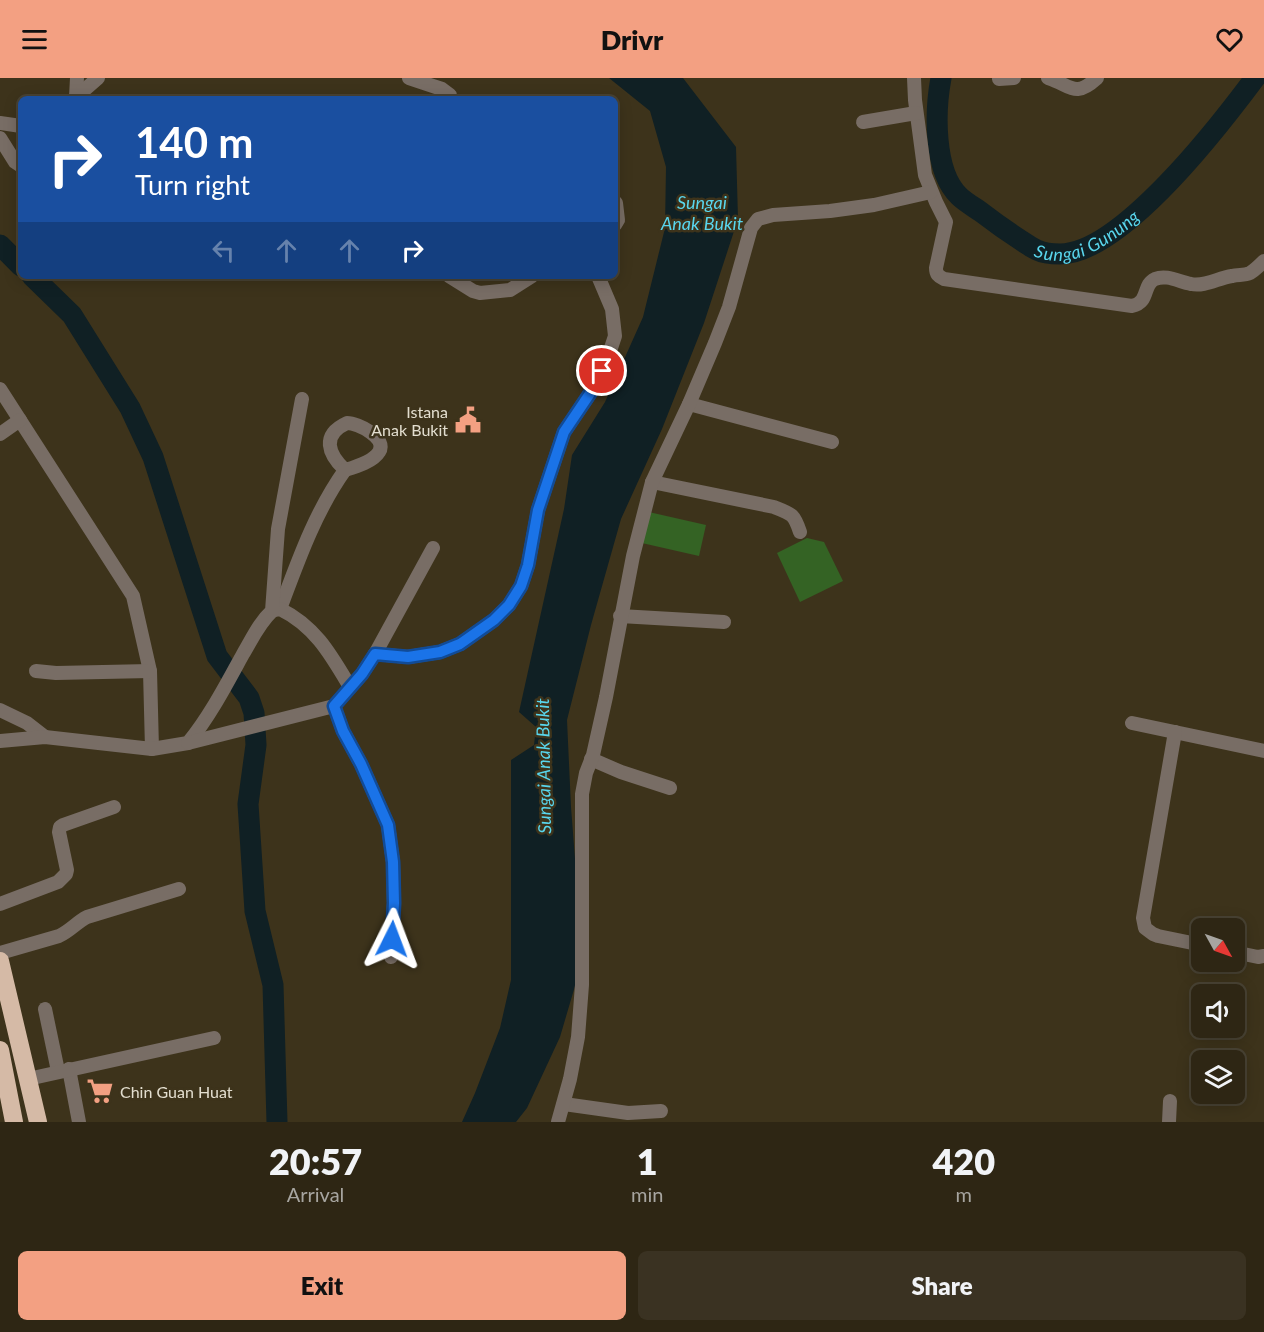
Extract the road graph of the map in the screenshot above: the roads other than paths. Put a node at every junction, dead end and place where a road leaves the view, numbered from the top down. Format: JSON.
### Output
{"nodes":[{"id":1,"x":77,"y":78,"type":"edge"},
{"id":2,"x":98,"y":78,"type":"edge"},
{"id":3,"x":410,"y":78,"type":"edge"},
{"id":4,"x":914,"y":78,"type":"edge"},
{"id":5,"x":1014,"y":78,"type":"edge"},
{"id":6,"x":1048,"y":78,"type":"edge"},
{"id":7,"x":1097,"y":78,"type":"edge"},
{"id":8,"x":999,"y":79,"type":"edge"},
{"id":9,"x":75,"y":96,"type":"edge"},
{"id":10,"x":77,"y":96,"type":"edge"},
{"id":11,"x":450,"y":96,"type":"edge"},
{"id":12,"x":916,"y":113,"type":"junction"},
{"id":13,"x":863,"y":122,"type":"dead end"},
{"id":14,"x":0,"y":123,"type":"edge"},
{"id":15,"x":18,"y":126,"type":"edge"},
{"id":16,"x":0,"y":138,"type":"edge"},
{"id":17,"x":18,"y":164,"type":"edge"},
{"id":18,"x":931,"y":192,"type":"junction"},
{"id":19,"x":1264,"y":261,"type":"edge"},
{"id":20,"x":453,"y":279,"type":"edge"},
{"id":21,"x":527,"y":279,"type":"edge"},
{"id":22,"x":599,"y":279,"type":"edge"},
{"id":23,"x":0,"y":389,"type":"edge"},
{"id":24,"x":302,"y":399,"type":"dead end"},
{"id":25,"x":689,"y":404,"type":"junction"},
{"id":26,"x":20,"y":420,"type":"junction"},
{"id":27,"x":0,"y":434,"type":"edge"},
{"id":28,"x":832,"y":442,"type":"dead end"},
{"id":29,"x":345,"y":470,"type":"dead end"},
{"id":30,"x":652,"y":482,"type":"junction"},
{"id":31,"x":800,"y":532,"type":"dead end"},
{"id":32,"x":433,"y":548,"type":"dead end"},
{"id":33,"x":276,"y":610,"type":"junction"},
{"id":34,"x":620,"y":616,"type":"junction"},
{"id":35,"x":724,"y":622,"type":"dead end"},
{"id":36,"x":375,"y":654,"type":"junction"},
{"id":37,"x":36,"y":671,"type":"dead end"},
{"id":38,"x":150,"y":671,"type":"junction"},
{"id":39,"x":350,"y":687,"type":"junction"},
{"id":40,"x":334,"y":706,"type":"junction"},
{"id":41,"x":0,"y":710,"type":"edge"},
{"id":42,"x":1132,"y":723,"type":"dead end"},
{"id":43,"x":1175,"y":732,"type":"junction"},
{"id":44,"x":45,"y":737,"type":"junction"},
{"id":45,"x":0,"y":741,"type":"edge"},
{"id":46,"x":188,"y":743,"type":"junction"},
{"id":47,"x":152,"y":749,"type":"junction"},
{"id":48,"x":1264,"y":751,"type":"edge"},
{"id":49,"x":591,"y":759,"type":"junction"},
{"id":50,"x":670,"y":788,"type":"dead end"},
{"id":51,"x":114,"y":807,"type":"dead end"},
{"id":52,"x":179,"y":889,"type":"dead end"},
{"id":53,"x":0,"y":904,"type":"edge"},
{"id":54,"x":1191,"y":943,"type":"edge"},
{"id":55,"x":0,"y":954,"type":"edge"},
{"id":56,"x":1245,"y":954,"type":"edge"},
{"id":57,"x":1264,"y":956,"type":"edge"},
{"id":58,"x":391,"y":957,"type":"dead end"},
{"id":59,"x":0,"y":961,"type":"edge"},
{"id":60,"x":45,"y":1009,"type":"dead end"},
{"id":61,"x":214,"y":1038,"type":"dead end"},
{"id":62,"x":0,"y":1050,"type":"edge"},
{"id":63,"x":63,"y":1070,"type":"junction"},
{"id":64,"x":28,"y":1078,"type":"junction"},
{"id":65,"x":1170,"y":1101,"type":"dead end"},
{"id":66,"x":564,"y":1104,"type":"junction"},
{"id":67,"x":661,"y":1111,"type":"dead end"},
{"id":68,"x":14,"y":1122,"type":"edge"},
{"id":69,"x":38,"y":1122,"type":"edge"},
{"id":70,"x":80,"y":1122,"type":"edge"},
{"id":71,"x":558,"y":1122,"type":"edge"},
{"id":72,"x":1168,"y":1122,"type":"edge"}],
"edges":[{"from":1,"to":9,"type":"street"},
{"from":2,"to":10,"type":"street"},
{"from":3,"to":11,"type":"street"},
{"from":4,"to":12,"type":"street"},
{"from":5,"to":8,"type":"street"},
{"from":6,"to":7,"type":"street"},
{"from":12,"to":13,"type":"street"},
{"from":12,"to":18,"type":"street"},
{"from":14,"to":15,"type":"street"},
{"from":16,"to":17,"type":"street"},
{"from":18,"to":19,"type":"street"},
{"from":18,"to":25,"type":"street"},
{"from":20,"to":21,"type":"street"},
{"from":22,"to":36,"type":"street"},
{"from":23,"to":26,"type":"street"},
{"from":24,"to":33,"type":"street"},
{"from":25,"to":28,"type":"street"},
{"from":25,"to":30,"type":"street"},
{"from":26,"to":27,"type":"street"},
{"from":26,"to":38,"type":"street"},
{"from":29,"to":33,"type":"street"},
{"from":30,"to":31,"type":"street"},
{"from":30,"to":34,"type":"street"},
{"from":32,"to":36,"type":"street"},
{"from":33,"to":39,"type":"street"},
{"from":33,"to":46,"type":"street"},
{"from":34,"to":35,"type":"street"},
{"from":34,"to":49,"type":"street"},
{"from":36,"to":39,"type":"street"},
{"from":37,"to":38,"type":"street"},
{"from":38,"to":47,"type":"street"},
{"from":39,"to":40,"type":"street"},
{"from":40,"to":46,"type":"street"},
{"from":40,"to":58,"type":"street"},
{"from":41,"to":44,"type":"street"},
{"from":42,"to":43,"type":"street"},
{"from":43,"to":48,"type":"street"},
{"from":43,"to":54,"type":"street"},
{"from":44,"to":45,"type":"street"},
{"from":44,"to":47,"type":"street"},
{"from":46,"to":47,"type":"street"},
{"from":49,"to":50,"type":"street"},
{"from":49,"to":66,"type":"street"},
{"from":51,"to":53,"type":"street"},
{"from":52,"to":55,"type":"street"},
{"from":56,"to":57,"type":"street"},
{"from":59,"to":64,"type":"highway"},
{"from":60,"to":63,"type":"street"},
{"from":61,"to":63,"type":"street"},
{"from":62,"to":68,"type":"highway"},
{"from":63,"to":64,"type":"street"},
{"from":63,"to":70,"type":"street"},
{"from":64,"to":69,"type":"highway"},
{"from":65,"to":72,"type":"street"},
{"from":66,"to":67,"type":"street"},
{"from":66,"to":71,"type":"street"}]}
